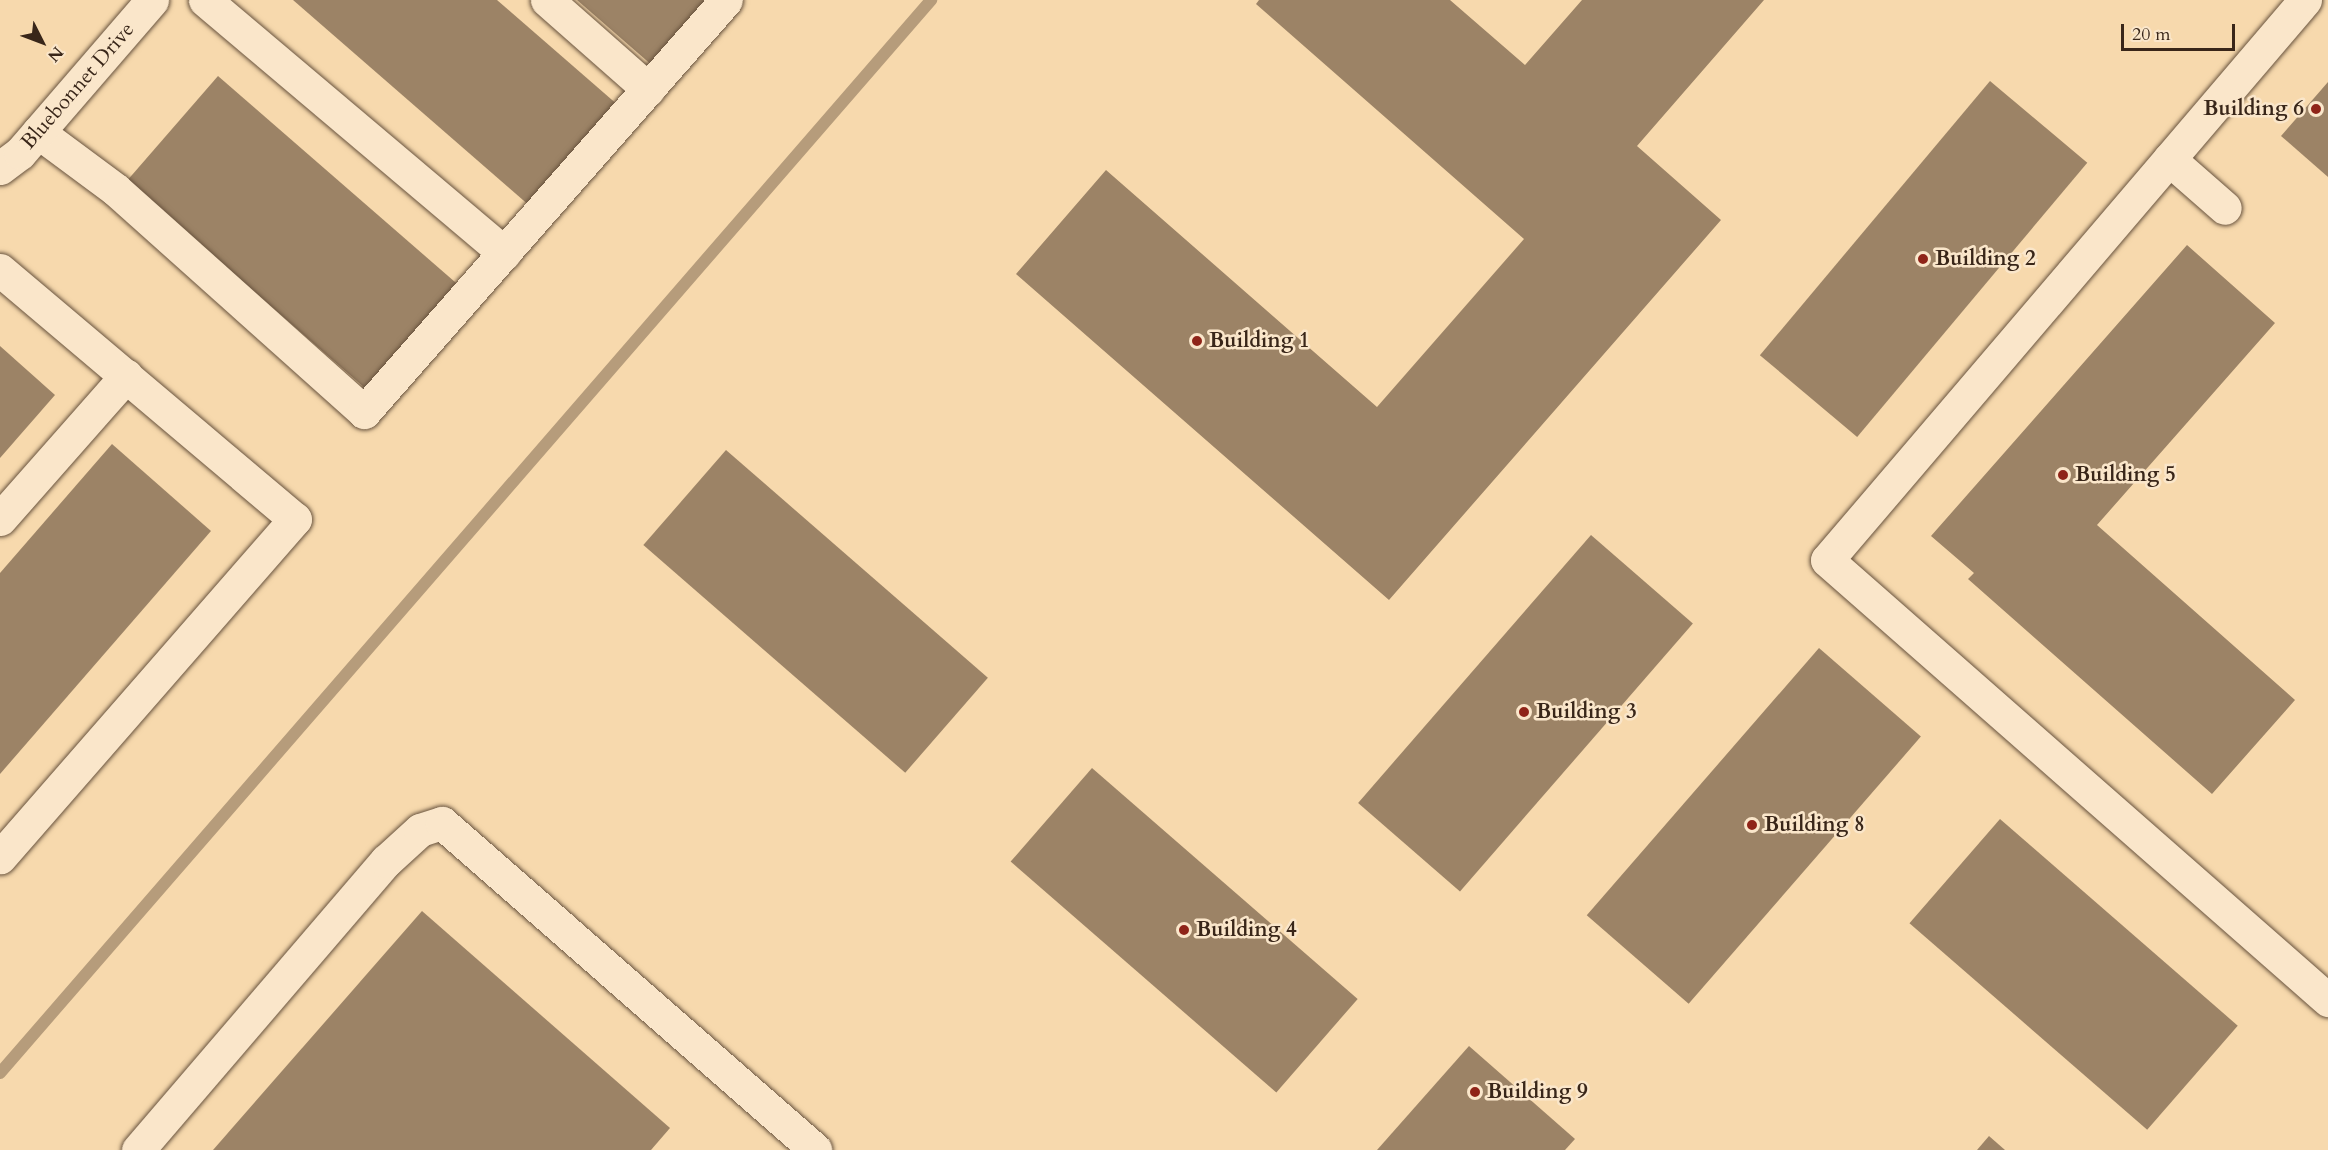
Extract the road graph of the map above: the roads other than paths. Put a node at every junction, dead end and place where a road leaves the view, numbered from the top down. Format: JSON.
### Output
{"nodes":[{"id":1,"x":152,"y":0,"type":"edge"},
{"id":2,"x":205,"y":0,"type":"edge"},
{"id":3,"x":547,"y":0,"type":"edge"},
{"id":4,"x":726,"y":0,"type":"edge"},
{"id":5,"x":2305,"y":0,"type":"edge"},
{"id":6,"x":648,"y":89,"type":"junction"},
{"id":7,"x":38,"y":132,"type":"junction"},
{"id":8,"x":2169,"y":159,"type":"junction"},
{"id":9,"x":0,"y":168,"type":"edge"},
{"id":10,"x":2225,"y":208,"type":"dead end"},
{"id":11,"x":504,"y":253,"type":"junction"},
{"id":12,"x":0,"y":270,"type":"edge"},
{"id":13,"x":126,"y":376,"type":"junction"},
{"id":14,"x":0,"y":519,"type":"edge"},
{"id":15,"x":0,"y":856,"type":"edge"},
{"id":16,"x":2328,"y":1000,"type":"edge"},
{"id":17,"x":138,"y":1150,"type":"edge"},
{"id":18,"x":815,"y":1150,"type":"edge"}],
"edges":[{"from":1,"to":7,"type":"street","name":"Bluebonnet Drive"},
{"from":2,"to":11,"type":"street"},
{"from":3,"to":6,"type":"street"},
{"from":4,"to":6,"type":"street"},
{"from":5,"to":8,"type":"street"},
{"from":6,"to":11,"type":"street"},
{"from":7,"to":9,"type":"street","name":"Bluebonnet Drive"},
{"from":7,"to":11,"type":"street"},
{"from":8,"to":10,"type":"street"},
{"from":8,"to":16,"type":"street"},
{"from":12,"to":13,"type":"street"},
{"from":13,"to":14,"type":"street"},
{"from":13,"to":15,"type":"street"},
{"from":17,"to":18,"type":"street"}]}
